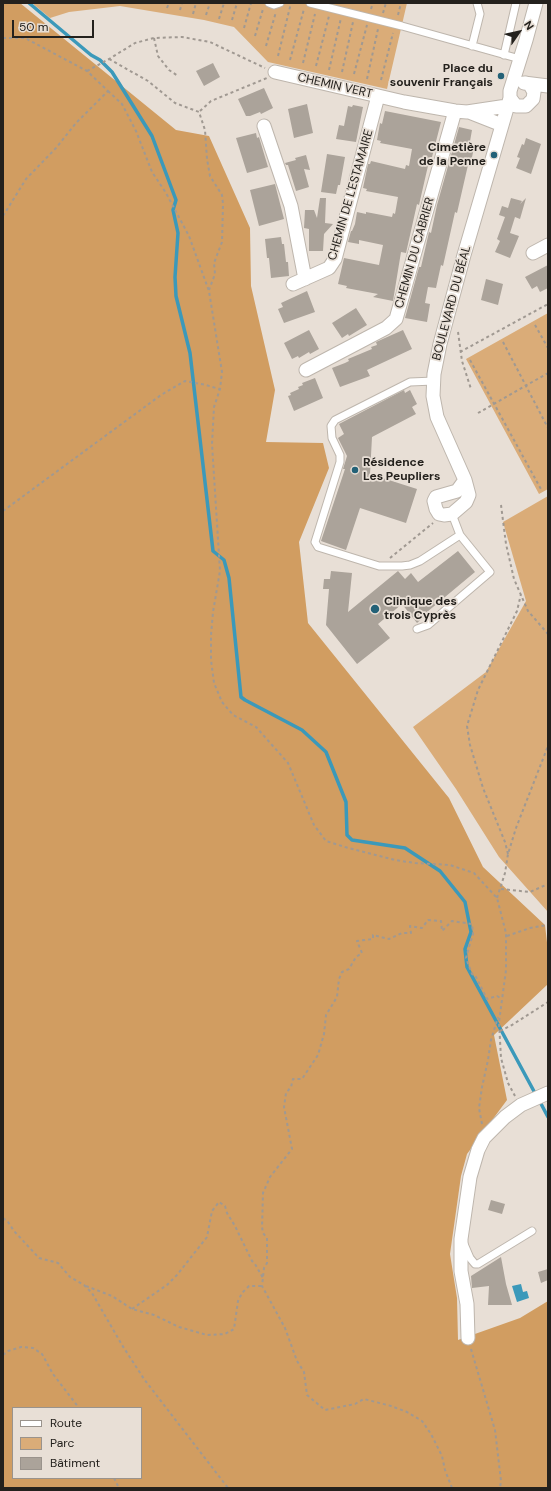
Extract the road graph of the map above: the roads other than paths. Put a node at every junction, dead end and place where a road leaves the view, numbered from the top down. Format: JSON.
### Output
{"nodes":[{"id":1,"x":269,"y":3,"type":"edge"},
{"id":2,"x":477,"y":3,"type":"edge"},
{"id":3,"x":516,"y":3,"type":"edge"},
{"id":4,"x":536,"y":3,"type":"edge"},
{"id":5,"x":279,"y":4,"type":"edge"},
{"id":6,"x":314,"y":4,"type":"edge"},
{"id":7,"x":472,"y":46,"type":"junction"},
{"id":8,"x":504,"y":55,"type":"junction"},
{"id":9,"x":520,"y":59,"type":"junction"},
{"id":10,"x":274,"y":75,"type":"road end"},
{"id":11,"x":548,"y":86,"type":"edge"},
{"id":12,"x":548,"y":92,"type":"edge"},
{"id":13,"x":516,"y":94,"type":"junction"},
{"id":14,"x":378,"y":96,"type":"junction"},
{"id":15,"x":533,"y":99,"type":"junction"},
{"id":16,"x":461,"y":111,"type":"junction"},
{"id":17,"x":502,"y":125,"type":"junction"},
{"id":18,"x":264,"y":126,"type":"dead end"},
{"id":19,"x":548,"y":245,"type":"edge"},
{"id":20,"x":533,"y":253,"type":"dead end"},
{"id":21,"x":306,"y":370,"type":"dead end"},
{"id":22,"x":434,"y":381,"type":"junction"},
{"id":23,"x":465,"y":480,"type":"junction"},
{"id":24,"x":448,"y":514,"type":"junction"},
{"id":25,"x":460,"y":535,"type":"junction"},
{"id":26,"x":417,"y":629,"type":"dead end"},
{"id":27,"x":547,"y":1094,"type":"edge"},
{"id":28,"x":532,"y":1231,"type":"dead end"},
{"id":29,"x":461,"y":1239,"type":"junction"},
{"id":30,"x":468,"y":1338,"type":"road end"}],
"edges":[{"from":1,"to":5,"type":"lane"},
{"from":2,"to":7,"type":"lane"},
{"from":3,"to":8,"type":"lane"},
{"from":4,"to":9,"type":"street"},
{"from":6,"to":7,"type":"lane"},
{"from":7,"to":8,"type":"lane"},
{"from":8,"to":9,"type":"lane"},
{"from":9,"to":13,"type":"street"},
{"from":10,"to":14,"type":"street","name":"CHEMIN VERT"},
{"from":11,"to":13,"type":"street"},
{"from":12,"to":15,"type":"street"},
{"from":13,"to":15,"type":"street"},
{"from":13,"to":15,"type":"street"},
{"from":13,"to":16,"type":"street","name":"CHEMIN VERT"},
{"from":13,"to":17,"type":"street","name":"BOULEVARD DU BÉAL"},
{"from":14,"to":16,"type":"street","name":"CHEMIN VERT"},
{"from":14,"to":18,"type":"street","name":"CHEMIN DE L'ESTAMAIRE"},
{"from":16,"to":17,"type":"street","name":"CHEMIN VERT"},
{"from":16,"to":21,"type":"street","name":"CHEMIN DU CABRIER"},
{"from":17,"to":22,"type":"street","name":"BOULEVARD DU BÉAL"},
{"from":19,"to":20,"type":"street"},
{"from":22,"to":23,"type":"street","name":"BOULEVARD DU BÉAL"},
{"from":22,"to":25,"type":"lane"},
{"from":23,"to":24,"type":"street","name":"BOULEVARD DU BÉAL"},
{"from":23,"to":24,"type":"street"},
{"from":24,"to":25,"type":"lane"},
{"from":25,"to":26,"type":"lane"},
{"from":27,"to":29,"type":"street"},
{"from":28,"to":29,"type":"lane"},
{"from":29,"to":30,"type":"street"}]}
